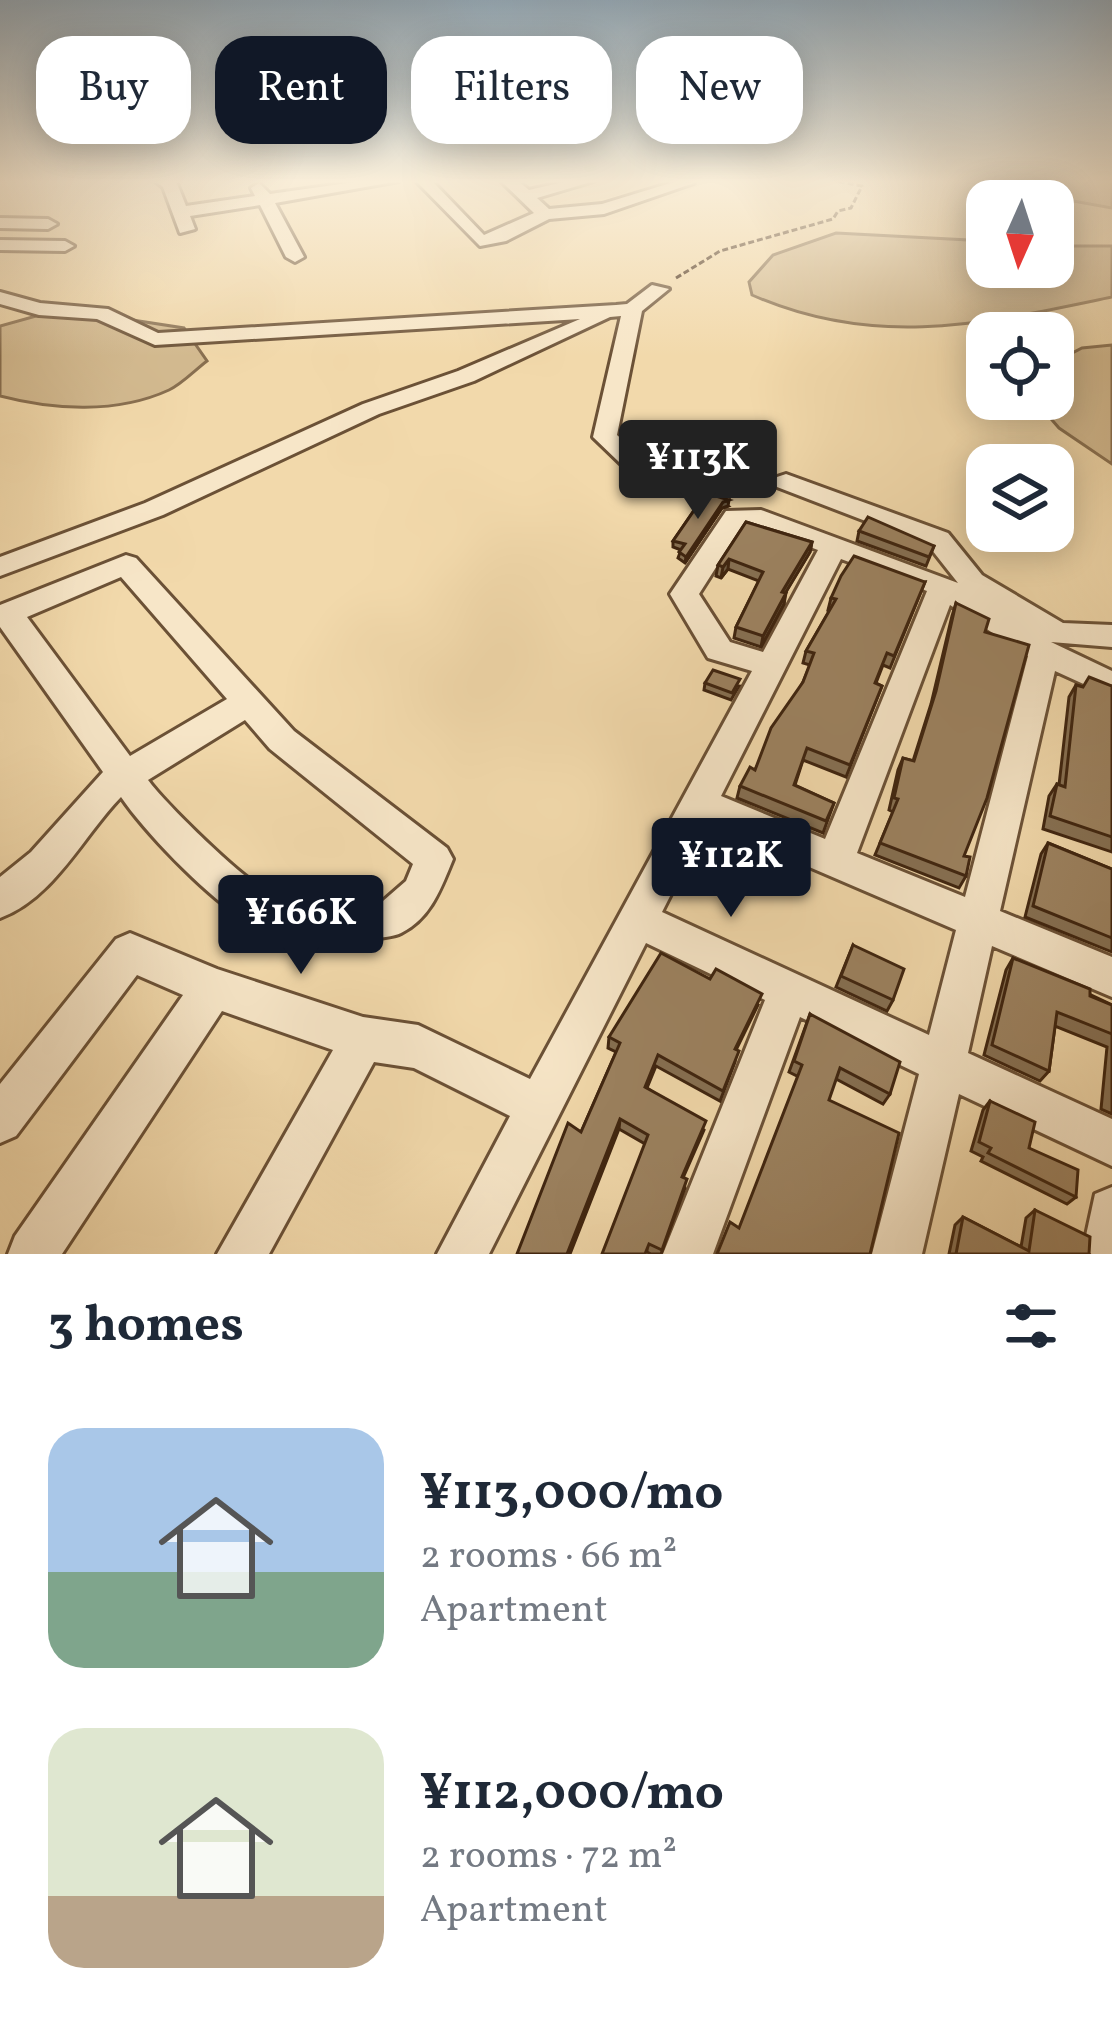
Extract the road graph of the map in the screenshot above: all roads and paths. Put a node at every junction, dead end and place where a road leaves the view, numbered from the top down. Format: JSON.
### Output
{"nodes":[{"id":1,"x":286,"y":240,"type":"edge"},
{"id":2,"x":761,"y":240,"type":"edge"},
{"id":3,"x":0,"y":245,"type":"edge"},
{"id":4,"x":65,"y":246,"type":"dead end"},
{"id":5,"x":295,"y":257,"type":"dead end"},
{"id":6,"x":659,"y":289,"type":"joint"},
{"id":7,"x":0,"y":298,"type":"edge"},
{"id":8,"x":624,"y":309,"type":"junction"},
{"id":9,"x":786,"y":482,"type":"dead end"},
{"id":10,"x":668,"y":483,"type":"dead end"},
{"id":11,"x":833,"y":548,"type":"junction"},
{"id":12,"x":0,"y":567,"type":"edge"},
{"id":13,"x":943,"y":587,"type":"junction"},
{"id":14,"x":8,"y":630,"type":"edge"},
{"id":15,"x":1112,"y":636,"type":"edge"},
{"id":16,"x":1044,"y":652,"type":"junction"},
{"id":17,"x":772,"y":666,"type":"junction"},
{"id":18,"x":1112,"y":685,"type":"edge"},
{"id":19,"x":249,"y":702,"type":"junction"},
{"id":20,"x":124,"y":776,"type":"junction"},
{"id":21,"x":701,"y":804,"type":"junction"},
{"id":22,"x":835,"y":862,"type":"junction"},
{"id":23,"x":0,"y":901,"type":"edge"},
{"id":24,"x":640,"y":921,"type":"junction"},
{"id":25,"x":979,"y":924,"type":"junction"},
{"id":26,"x":1112,"y":977,"type":"edge"},
{"id":27,"x":213,"y":988,"type":"junction"},
{"id":28,"x":790,"y":989,"type":"junction"},
{"id":29,"x":363,"y":1039,"type":"junction"},
{"id":30,"x":944,"y":1064,"type":"junction"},
{"id":31,"x":541,"y":1108,"type":"junction"},
{"id":32,"x":0,"y":1120,"type":"edge"},
{"id":33,"x":1112,"y":1142,"type":"edge"},
{"id":34,"x":1112,"y":1211,"type":"edge"},
{"id":35,"x":33,"y":1254,"type":"edge"},
{"id":36,"x":242,"y":1254,"type":"edge"},
{"id":37,"x":462,"y":1254,"type":"edge"},
{"id":38,"x":688,"y":1254,"type":"edge"},
{"id":39,"x":897,"y":1254,"type":"edge"},
{"id":40,"x":1107,"y":1254,"type":"edge"}],
"edges":[{"from":1,"to":5,"type":"street"},
{"from":2,"to":6,"type":"path"},
{"from":3,"to":4,"type":"street"},
{"from":6,"to":8,"type":"street"},
{"from":7,"to":8,"type":"street"},
{"from":8,"to":10,"type":"street"},
{"from":8,"to":12,"type":"street"},
{"from":9,"to":15,"type":"street"},
{"from":11,"to":13,"type":"street"},
{"from":11,"to":17,"type":"street"},
{"from":11,"to":17,"type":"street"},
{"from":13,"to":16,"type":"street"},
{"from":13,"to":22,"type":"street"},
{"from":14,"to":19,"type":"street"},
{"from":14,"to":20,"type":"street"},
{"from":16,"to":18,"type":"street"},
{"from":16,"to":25,"type":"street"},
{"from":17,"to":21,"type":"street"},
{"from":19,"to":20,"type":"street"},
{"from":19,"to":20,"type":"street"},
{"from":20,"to":23,"type":"street"},
{"from":21,"to":22,"type":"street"},
{"from":21,"to":24,"type":"street"},
{"from":22,"to":25,"type":"street"},
{"from":24,"to":28,"type":"street"},
{"from":24,"to":31,"type":"street"},
{"from":25,"to":26,"type":"street"},
{"from":25,"to":30,"type":"street"},
{"from":27,"to":29,"type":"street"},
{"from":27,"to":32,"type":"street"},
{"from":27,"to":35,"type":"street"},
{"from":28,"to":30,"type":"street"},
{"from":28,"to":38,"type":"street"},
{"from":29,"to":31,"type":"street"},
{"from":29,"to":36,"type":"street"},
{"from":30,"to":33,"type":"street"},
{"from":30,"to":39,"type":"street"},
{"from":31,"to":37,"type":"street"},
{"from":34,"to":40,"type":"street"}]}
